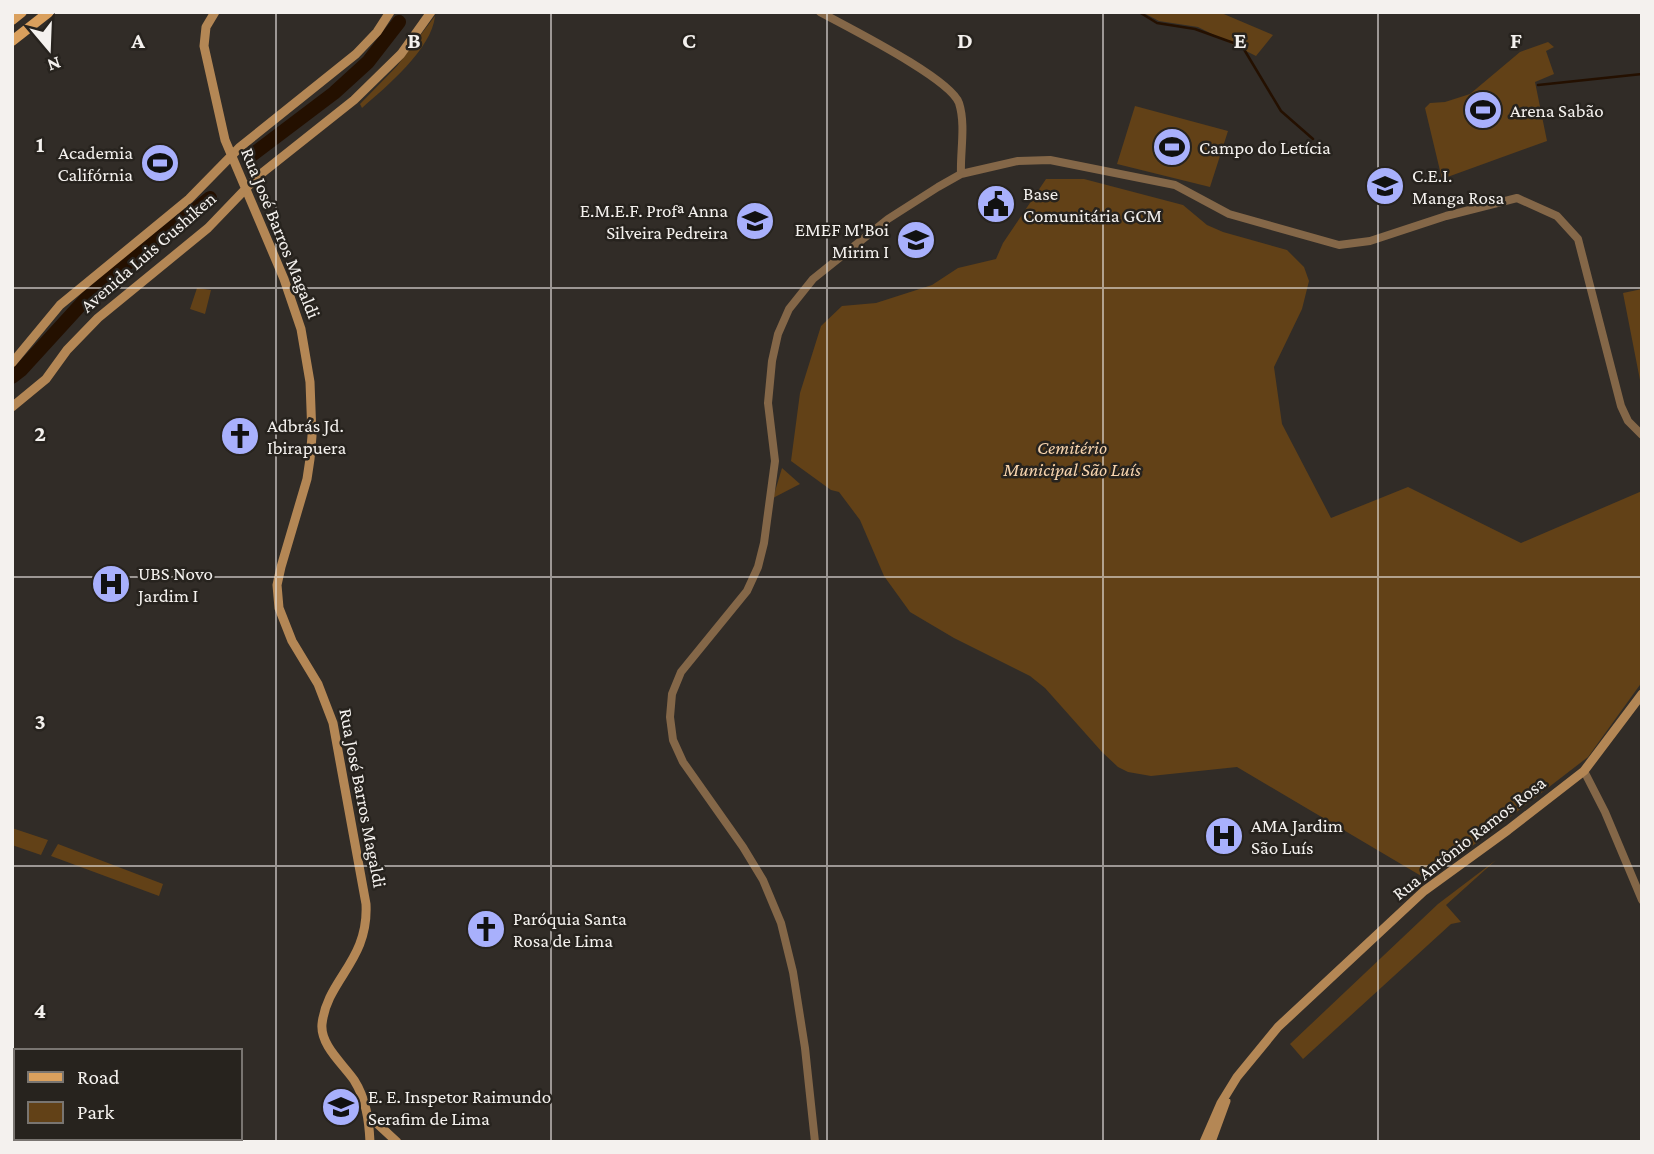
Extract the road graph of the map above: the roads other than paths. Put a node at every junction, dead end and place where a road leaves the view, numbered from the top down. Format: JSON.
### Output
{"nodes":[{"id":1,"x":22,"y":12,"type":"edge"},
{"id":2,"x":49,"y":12,"type":"edge"},
{"id":3,"x":215,"y":12,"type":"edge"},
{"id":4,"x":390,"y":12,"type":"edge"},
{"id":5,"x":431,"y":12,"type":"edge"},
{"id":6,"x":820,"y":12,"type":"edge"},
{"id":7,"x":12,"y":20,"type":"edge"},
{"id":8,"x":12,"y":41,"type":"edge"},
{"id":9,"x":231,"y":155,"type":"junction"},
{"id":10,"x":961,"y":174,"type":"junction"},
{"id":11,"x":246,"y":187,"type":"junction"},
{"id":12,"x":12,"y":363,"type":"edge"},
{"id":13,"x":12,"y":407,"type":"edge"},
{"id":14,"x":1642,"y":435,"type":"edge"},
{"id":15,"x":1642,"y":694,"type":"edge"},
{"id":16,"x":1584,"y":771,"type":"junction"},
{"id":17,"x":1642,"y":900,"type":"edge"},
{"id":18,"x":1227,"y":1096,"type":"junction"},
{"id":19,"x":369,"y":1116,"type":"junction"},
{"id":20,"x":387,"y":1133,"type":"junction"},
{"id":21,"x":371,"y":1142,"type":"edge"},
{"id":22,"x":397,"y":1142,"type":"edge"},
{"id":23,"x":815,"y":1142,"type":"edge"},
{"id":24,"x":1204,"y":1142,"type":"edge"},
{"id":25,"x":1211,"y":1142,"type":"edge"}],
"edges":[{"from":1,"to":7,"type":"main road"},
{"from":2,"to":8,"type":"main road"},
{"from":3,"to":9,"type":"main road","name":"Rua José Barros Magaldi"},
{"from":4,"to":9,"type":"main road","name":"Avenida Luis Gushiken"},
{"from":5,"to":11,"type":"main road","name":"Avenida Luis Gushiken"},
{"from":6,"to":10,"type":"street"},
{"from":9,"to":11,"type":"main road","name":"Rua José Barros Magaldi"},
{"from":9,"to":12,"type":"main road","name":"Avenida Luis Gushiken"},
{"from":10,"to":14,"type":"street"},
{"from":10,"to":23,"type":"street"},
{"from":11,"to":13,"type":"main road","name":"Avenida Luis Gushiken"},
{"from":11,"to":19,"type":"main road","name":"Rua José Barros Magaldi"},
{"from":15,"to":16,"type":"main road","name":"Rua Antônio Ramos Rosa"},
{"from":16,"to":17,"type":"street"},
{"from":16,"to":18,"type":"main road","name":"Rua Antônio Ramos Rosa"},
{"from":18,"to":24,"type":"main road","name":"Rua Antônio Ramos Rosa"},
{"from":18,"to":25,"type":"main road","name":"Rua Antônio Ramos Rosa"},
{"from":19,"to":20,"type":"main road"},
{"from":19,"to":21,"type":"main road","name":"Rua José Barros Magaldi"},
{"from":20,"to":21,"type":"main road"},
{"from":20,"to":22,"type":"main road"}]}
